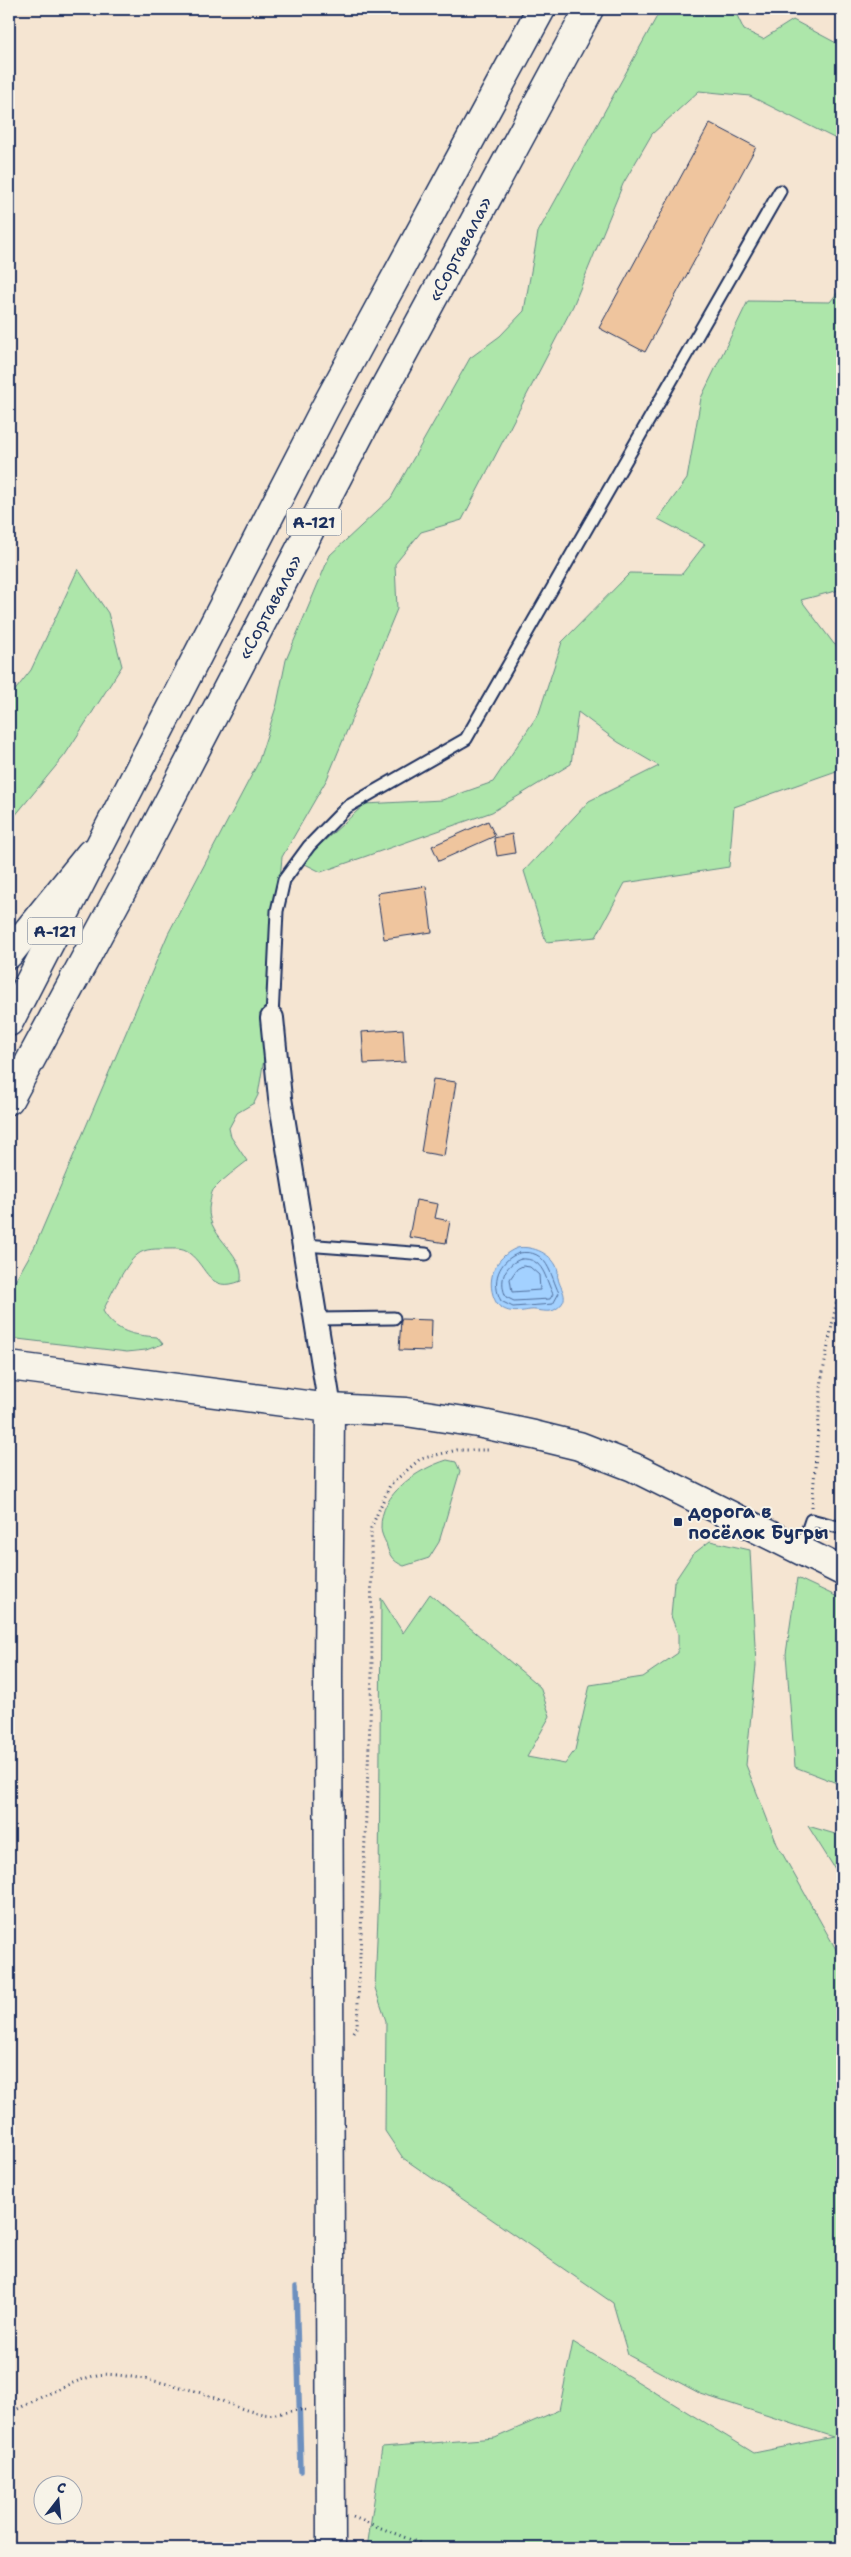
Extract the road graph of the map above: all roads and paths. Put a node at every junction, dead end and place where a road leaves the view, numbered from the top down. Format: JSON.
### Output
{"nodes":[{"id":1,"x":541,"y":9,"type":"edge"},
{"id":2,"x":589,"y":9,"type":"edge"},
{"id":3,"x":780,"y":191,"type":"dead end"},
{"id":4,"x":102,"y":839,"type":"junction"},
{"id":5,"x":9,"y":954,"type":"edge"},
{"id":6,"x":272,"y":1018,"type":"joint"},
{"id":7,"x":9,"y":1022,"type":"edge"},
{"id":8,"x":9,"y":1100,"type":"edge"},
{"id":9,"x":842,"y":1230,"type":"edge"},
{"id":10,"x":305,"y":1245,"type":"junction"},
{"id":11,"x":426,"y":1254,"type":"dead end"},
{"id":12,"x":394,"y":1318,"type":"dead end"},
{"id":13,"x":317,"y":1319,"type":"junction"},
{"id":14,"x":9,"y":1366,"type":"edge"},
{"id":15,"x":330,"y":1408,"type":"junction"},
{"id":16,"x":496,"y":1450,"type":"dead end"},
{"id":17,"x":811,"y":1520,"type":"junction"},
{"id":18,"x":842,"y":1528,"type":"edge"},
{"id":19,"x":801,"y":1550,"type":"junction"},
{"id":20,"x":842,"y":1571,"type":"edge"},
{"id":21,"x":362,"y":1949,"type":"dead end"},
{"id":22,"x":305,"y":2410,"type":"dead end"},
{"id":23,"x":9,"y":2413,"type":"edge"},
{"id":24,"x":330,"y":2513,"type":"junction"},
{"id":25,"x":331,"y":2548,"type":"edge"},
{"id":26,"x":422,"y":2548,"type":"edge"}],
"edges":[{"from":1,"to":4,"type":"main road","number":"А-121"},
{"from":2,"to":8,"type":"main road","name":"«Сортавала»","number":"А-121"},
{"from":3,"to":6,"type":"lane"},
{"from":4,"to":5,"type":"main road"},
{"from":4,"to":7,"type":"main road","number":"А-121"},
{"from":6,"to":10,"type":"street"},
{"from":9,"to":17,"type":"path"},
{"from":10,"to":11,"type":"lane"},
{"from":10,"to":13,"type":"street"},
{"from":12,"to":13,"type":"lane"},
{"from":13,"to":15,"type":"street"},
{"from":14,"to":15,"type":"main road"},
{"from":15,"to":19,"type":"main road"},
{"from":15,"to":24,"type":"main road"},
{"from":16,"to":21,"type":"path"},
{"from":17,"to":18,"type":"lane"},
{"from":17,"to":19,"type":"lane"},
{"from":19,"to":20,"type":"main road"},
{"from":22,"to":23,"type":"path"},
{"from":24,"to":25,"type":"main road"},
{"from":24,"to":26,"type":"path"}]}
